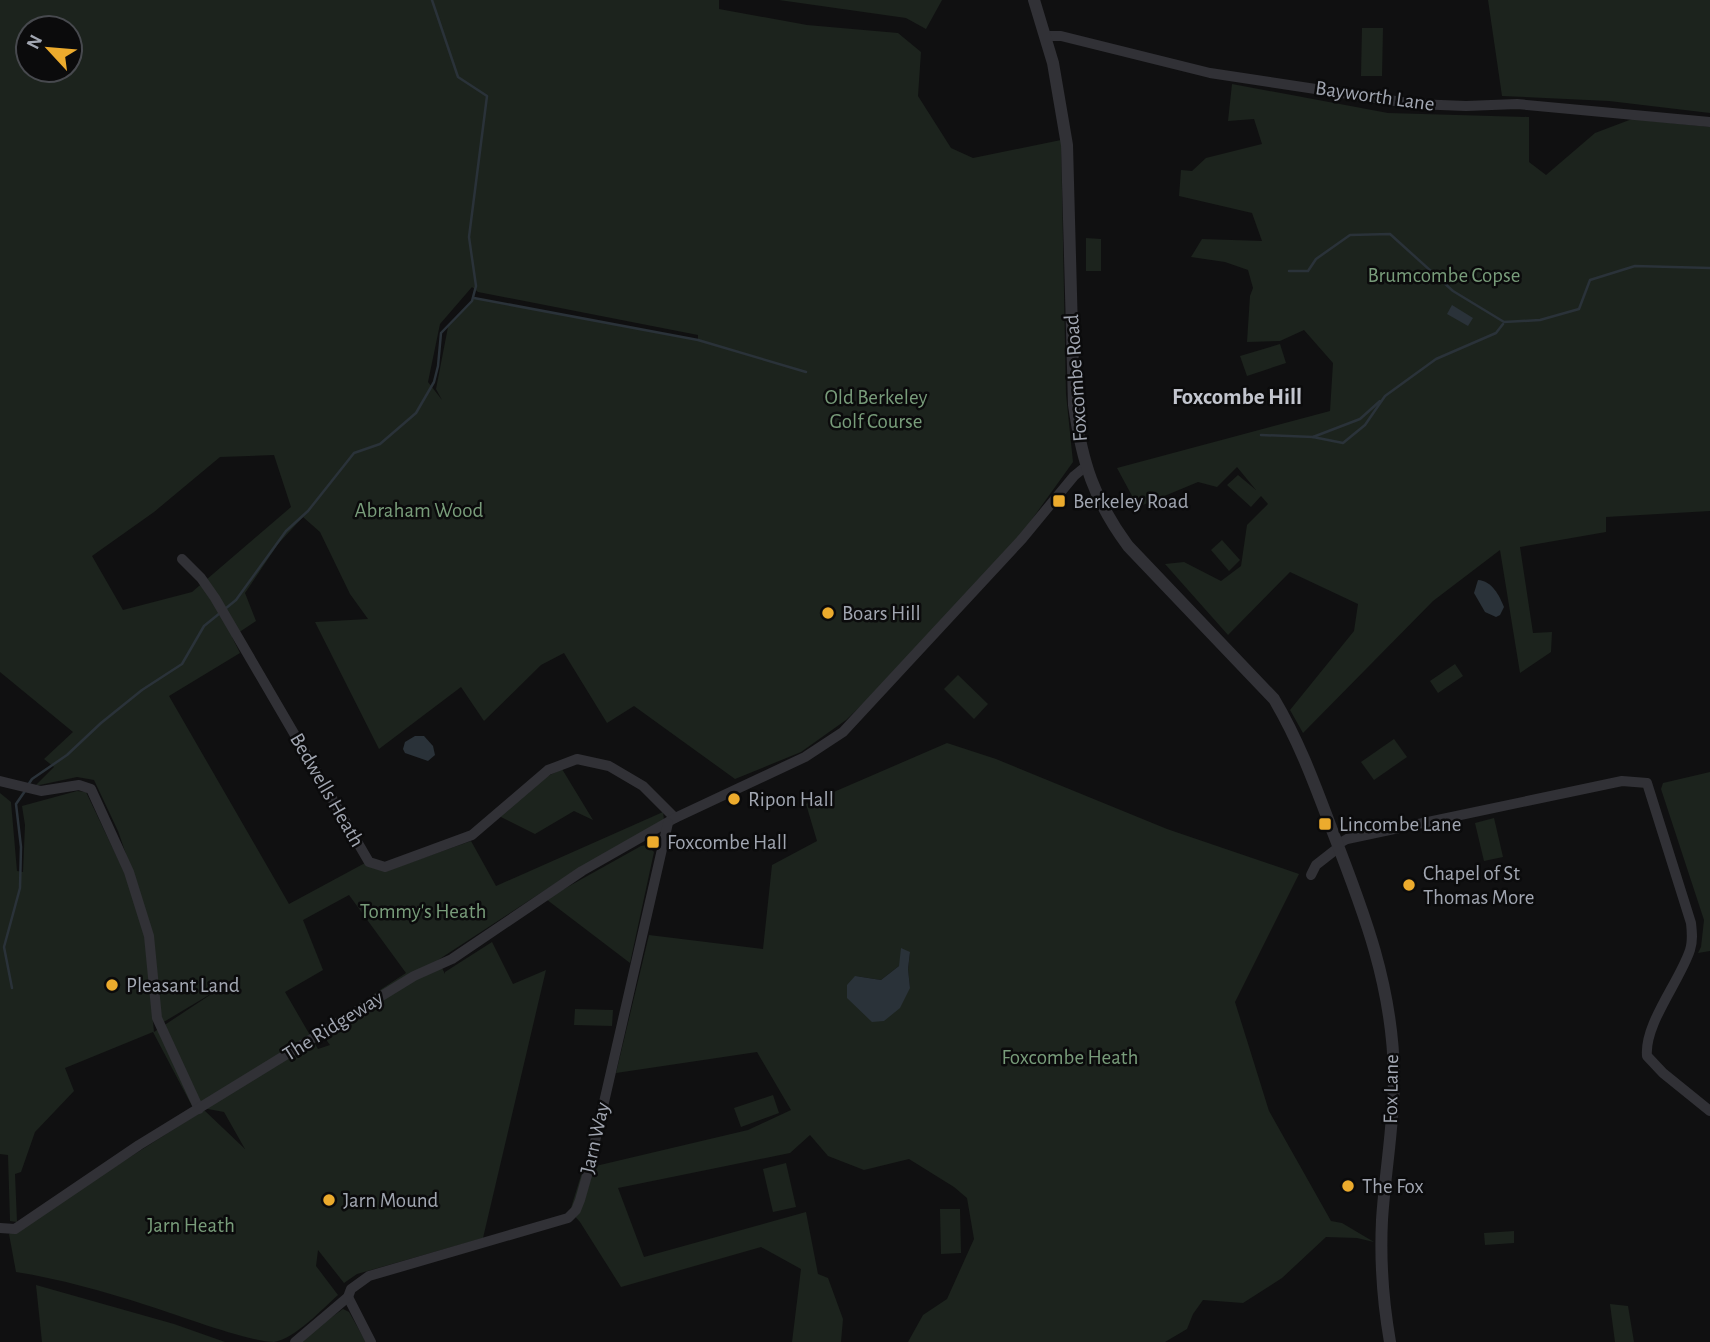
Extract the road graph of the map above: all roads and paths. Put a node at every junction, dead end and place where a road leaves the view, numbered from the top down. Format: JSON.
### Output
{"nodes":[{"id":1,"x":1034,"y":0,"type":"edge"},
{"id":2,"x":1045,"y":36,"type":"junction"},
{"id":3,"x":1710,"y":122,"type":"edge"},
{"id":4,"x":1085,"y":467,"type":"junction"},
{"id":5,"x":182,"y":559,"type":"dead end"},
{"id":6,"x":0,"y":781,"type":"edge"},
{"id":7,"x":671,"y":820,"type":"junction"},
{"id":8,"x":1338,"y":845,"type":"junction"},
{"id":9,"x":1311,"y":875,"type":"dead end"},
{"id":10,"x":199,"y":1109,"type":"junction"},
{"id":11,"x":1710,"y":1111,"type":"edge"},
{"id":12,"x":0,"y":1228,"type":"edge"},
{"id":13,"x":348,"y":1297,"type":"junction"},
{"id":14,"x":295,"y":1342,"type":"edge"},
{"id":15,"x":371,"y":1342,"type":"edge"},
{"id":16,"x":1390,"y":1342,"type":"edge"}],
"edges":[{"from":1,"to":2,"type":"street","name":"Foxcombe Road"},
{"from":2,"to":3,"type":"street","name":"Bayworth Lane"},
{"from":2,"to":4,"type":"street","name":"Foxcombe Road"},
{"from":4,"to":7,"type":"street"},
{"from":4,"to":8,"type":"street","name":"Foxcombe Road"},
{"from":5,"to":7,"type":"street","name":"Bedwells Heath"},
{"from":6,"to":10,"type":"street"},
{"from":7,"to":10,"type":"street","name":"The Ridgeway"},
{"from":7,"to":13,"type":"street","name":"Jarn Way"},
{"from":8,"to":9,"type":"street"},
{"from":8,"to":11,"type":"street"},
{"from":8,"to":16,"type":"street","name":"Fox Lane"},
{"from":10,"to":12,"type":"street","name":"The Ridgeway"},
{"from":13,"to":14,"type":"street"},
{"from":13,"to":15,"type":"street"}]}
